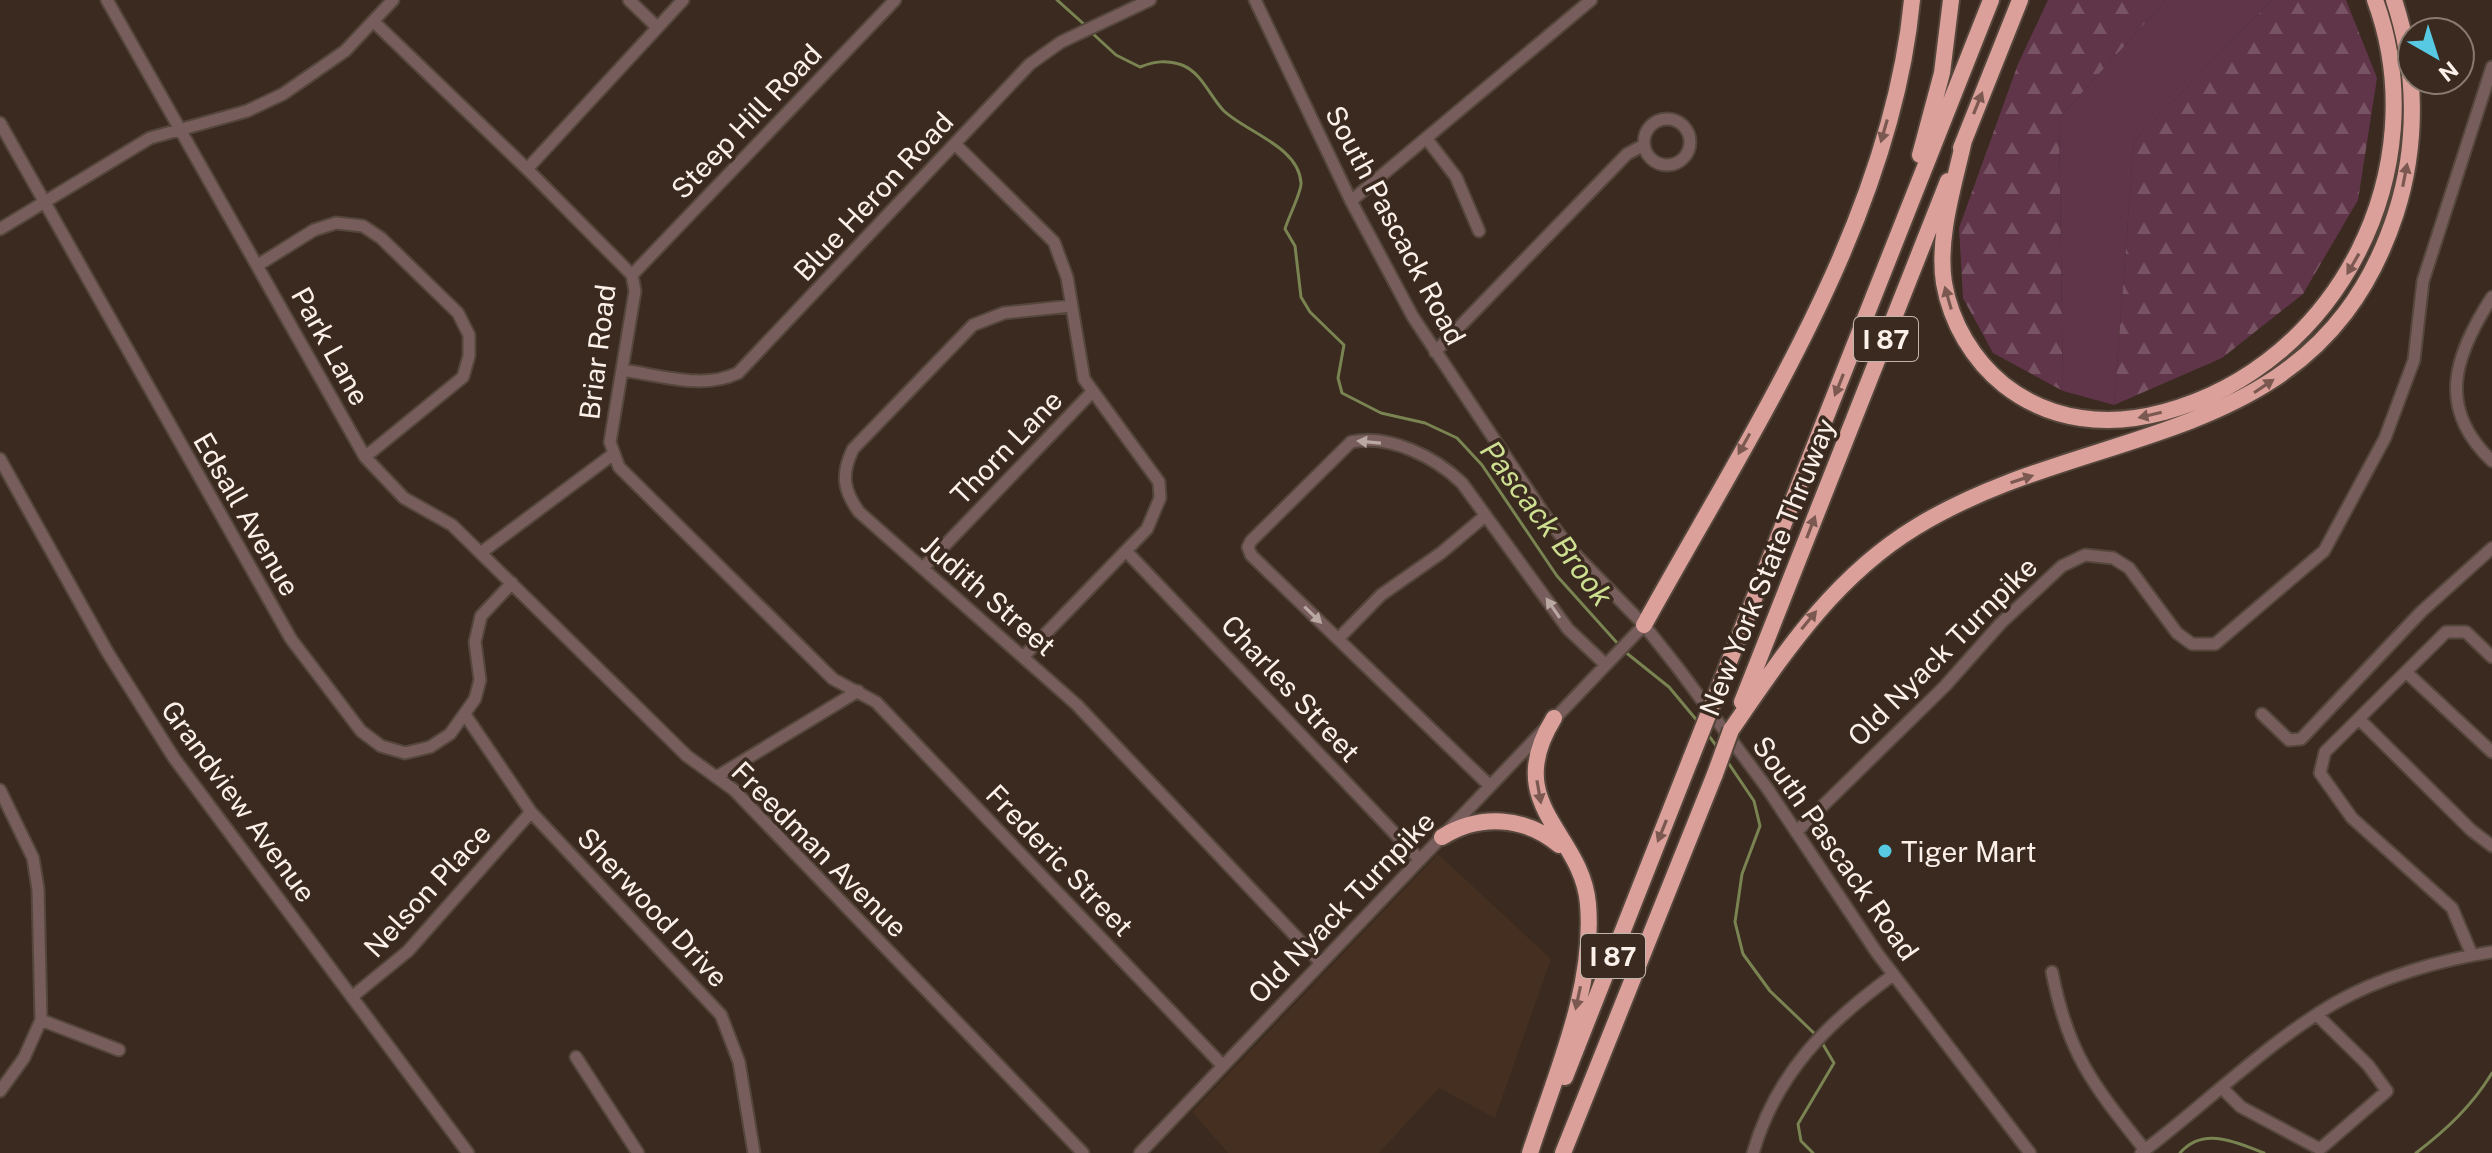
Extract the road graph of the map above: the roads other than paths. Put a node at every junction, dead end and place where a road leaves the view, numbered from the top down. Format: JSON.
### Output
{"nodes":[{"id":1,"x":107,"y":0,"type":"edge"},
{"id":2,"x":393,"y":0,"type":"edge"},
{"id":3,"x":629,"y":0,"type":"edge"},
{"id":4,"x":683,"y":0,"type":"edge"},
{"id":5,"x":895,"y":0,"type":"edge"},
{"id":6,"x":1150,"y":0,"type":"edge"},
{"id":7,"x":1255,"y":0,"type":"edge"},
{"id":8,"x":1591,"y":0,"type":"edge"},
{"id":9,"x":1912,"y":0,"type":"edge"},
{"id":10,"x":1951,"y":0,"type":"edge"},
{"id":11,"x":1991,"y":0,"type":"edge"},
{"id":12,"x":2020,"y":0,"type":"edge"},
{"id":13,"x":2375,"y":0,"type":"edge"},
{"id":14,"x":2394,"y":0,"type":"edge"},
{"id":15,"x":373,"y":21,"type":"junction"},
{"id":16,"x":657,"y":27,"type":"junction"},
{"id":17,"x":2492,"y":67,"type":"edge"},
{"id":18,"x":0,"y":123,"type":"edge"},
{"id":19,"x":179,"y":128,"type":"junction"},
{"id":20,"x":1426,"y":138,"type":"junction"},
{"id":21,"x":1964,"y":140,"type":"junction"},
{"id":22,"x":955,"y":144,"type":"junction"},
{"id":23,"x":1644,"y":145,"type":"junction"},
{"id":24,"x":527,"y":169,"type":"junction"},
{"id":25,"x":1351,"y":201,"type":"junction"},
{"id":26,"x":45,"y":204,"type":"junction"},
{"id":27,"x":0,"y":229,"type":"edge"},
{"id":28,"x":1479,"y":231,"type":"dead end"},
{"id":29,"x":1899,"y":233,"type":"junction"},
{"id":30,"x":258,"y":265,"type":"junction"},
{"id":31,"x":632,"y":275,"type":"junction"},
{"id":32,"x":2492,"y":297,"type":"edge"},
{"id":33,"x":1071,"y":306,"type":"junction"},
{"id":34,"x":1435,"y":352,"type":"junction"},
{"id":35,"x":622,"y":370,"type":"junction"},
{"id":36,"x":1091,"y":393,"type":"junction"},
{"id":37,"x":612,"y":455,"type":"junction"},
{"id":38,"x":365,"y":457,"type":"junction"},
{"id":39,"x":0,"y":459,"type":"edge"},
{"id":40,"x":2492,"y":461,"type":"edge"},
{"id":41,"x":1485,"y":516,"type":"junction"},
{"id":42,"x":2492,"y":548,"type":"edge"},
{"id":43,"x":1126,"y":551,"type":"junction"},
{"id":44,"x":482,"y":552,"type":"junction"},
{"id":45,"x":923,"y":568,"type":"junction"},
{"id":46,"x":512,"y":583,"type":"junction"},
{"id":47,"x":1644,"y":625,"type":"junction"},
{"id":48,"x":1338,"y":639,"type":"junction"},
{"id":49,"x":1023,"y":657,"type":"junction"},
{"id":50,"x":2492,"y":657,"type":"edge"},
{"id":51,"x":1611,"y":660,"type":"junction"},
{"id":52,"x":2406,"y":672,"type":"junction"},
{"id":53,"x":1758,"y":681,"type":"junction"},
{"id":54,"x":858,"y":691,"type":"junction"},
{"id":55,"x":2262,"y":714,"type":"dead end"},
{"id":56,"x":466,"y":716,"type":"junction"},
{"id":57,"x":1554,"y":718,"type":"junction"},
{"id":58,"x":2359,"y":719,"type":"junction"},
{"id":59,"x":2492,"y":752,"type":"edge"},
{"id":60,"x":718,"y":776,"type":"junction"},
{"id":61,"x":1490,"y":786,"type":"junction"},
{"id":62,"x":0,"y":790,"type":"edge"},
{"id":63,"x":531,"y":812,"type":"junction"},
{"id":64,"x":1796,"y":832,"type":"junction"},
{"id":65,"x":1442,"y":837,"type":"junction"},
{"id":66,"x":2492,"y":846,"type":"edge"},
{"id":67,"x":1420,"y":860,"type":"junction"},
{"id":68,"x":1576,"y":867,"type":"junction"},
{"id":69,"x":2492,"y":952,"type":"edge"},
{"id":70,"x":2472,"y":955,"type":"junction"},
{"id":71,"x":1321,"y":963,"type":"junction"},
{"id":72,"x":2052,"y":972,"type":"dead end"},
{"id":73,"x":1893,"y":975,"type":"junction"},
{"id":74,"x":353,"y":996,"type":"junction"},
{"id":75,"x":2317,"y":1015,"type":"junction"},
{"id":76,"x":41,"y":1020,"type":"junction"},
{"id":77,"x":119,"y":1050,"type":"dead end"},
{"id":78,"x":576,"y":1057,"type":"dead end"},
{"id":79,"x":1223,"y":1066,"type":"junction"},
{"id":80,"x":2223,"y":1089,"type":"junction"},
{"id":81,"x":0,"y":1091,"type":"edge"},
{"id":82,"x":2143,"y":1151,"type":"edge"},
{"id":83,"x":468,"y":1153,"type":"edge"},
{"id":84,"x":638,"y":1153,"type":"edge"},
{"id":85,"x":754,"y":1153,"type":"edge"},
{"id":86,"x":1083,"y":1153,"type":"edge"},
{"id":87,"x":1140,"y":1153,"type":"edge"},
{"id":88,"x":1533,"y":1153,"type":"edge"},
{"id":89,"x":1563,"y":1153,"type":"edge"},
{"id":90,"x":1753,"y":1153,"type":"edge"},
{"id":91,"x":2030,"y":1153,"type":"edge"}],
"edges":[{"from":1,"to":19,"type":"street","name":"Park Lane"},
{"from":2,"to":15,"type":"street"},
{"from":3,"to":16,"type":"street"},
{"from":4,"to":16,"type":"street"},
{"from":5,"to":31,"type":"street","name":"Steep Hill Road"},
{"from":6,"to":22,"type":"street","name":"Blue Heron Road"},
{"from":7,"to":25,"type":"street","name":"South Pascack Road"},
{"from":8,"to":20,"type":"street"},
{"from":9,"to":47,"type":"highway","one_way":true},
{"from":10,"to":29,"type":"highway"},
{"from":11,"to":29,"type":"highway","name":"New York State Thruway","number":"I 87"},
{"from":21,"to":12,"type":"highway","name":"New York State Thruway","number":"I 87","one_way":true},
{"from":13,"to":21,"type":"highway","one_way":true},
{"from":53,"to":14,"type":"highway","one_way":true},
{"from":15,"to":19,"type":"street"},
{"from":15,"to":24,"type":"street","name":"Briar Road"},
{"from":16,"to":24,"type":"street"},
{"from":17,"to":64,"type":"street","name":"Old Nyack Turnpike"},
{"from":18,"to":26,"type":"street","name":"Edsall Avenue"},
{"from":19,"to":26,"type":"street"},
{"from":19,"to":30,"type":"street","name":"Park Lane"},
{"from":20,"to":25,"type":"street"},
{"from":20,"to":28,"type":"street"},
{"from":53,"to":21,"type":"highway","name":"New York State Thruway","number":"I 87","one_way":true},
{"from":22,"to":33,"type":"street"},
{"from":22,"to":35,"type":"street","name":"Blue Heron Road"},
{"from":23,"to":23,"type":"street"},
{"from":23,"to":34,"type":"street"},
{"from":24,"to":31,"type":"street","name":"Briar Road"},
{"from":25,"to":34,"type":"street","name":"South Pascack Road"},
{"from":26,"to":27,"type":"street"},
{"from":26,"to":56,"type":"street","name":"Edsall Avenue"},
{"from":29,"to":88,"type":"highway","name":"New York State Thruway","number":"I 87","one_way":true,"bridge":true},
{"from":30,"to":38,"type":"street","name":"Park Lane"},
{"from":30,"to":38,"type":"street"},
{"from":31,"to":35,"type":"street","name":"Briar Road"},
{"from":32,"to":40,"type":"street"},
{"from":33,"to":36,"type":"street"},
{"from":33,"to":45,"type":"street","name":"Judith Street"},
{"from":34,"to":47,"type":"street","name":"South Pascack Road"},
{"from":35,"to":37,"type":"street","name":"Briar Road"},
{"from":36,"to":43,"type":"street"},
{"from":36,"to":45,"type":"street","name":"Thorn Lane"},
{"from":37,"to":44,"type":"street"},
{"from":37,"to":54,"type":"street","name":"Briar Road"},
{"from":38,"to":44,"type":"street","name":"Park Lane"},
{"from":39,"to":74,"type":"street","name":"Grandview Avenue"},
{"from":41,"to":48,"type":"street"},
{"from":41,"to":48,"type":"street","one_way":true},
{"from":51,"to":41,"type":"street","one_way":true},
{"from":42,"to":55,"type":"street"},
{"from":43,"to":49,"type":"street"},
{"from":43,"to":67,"type":"street","name":"Charles Street"},
{"from":44,"to":46,"type":"street","name":"Freedman Avenue"},
{"from":45,"to":49,"type":"street","name":"Judith Street"},
{"from":46,"to":56,"type":"street"},
{"from":46,"to":60,"type":"street","name":"Freedman Avenue"},
{"from":47,"to":51,"type":"street","name":"Old Nyack Turnpike"},
{"from":47,"to":64,"type":"street","name":"South Pascack Road"},
{"from":48,"to":61,"type":"street"},
{"from":49,"to":71,"type":"street","name":"Judith Street"},
{"from":50,"to":52,"type":"street"},
{"from":51,"to":57,"type":"street","name":"Old Nyack Turnpike"},
{"from":52,"to":58,"type":"street"},
{"from":52,"to":59,"type":"street"},
{"from":53,"to":89,"type":"highway","name":"New York State Thruway","number":"I 87","bridge":true},
{"from":54,"to":60,"type":"street"},
{"from":54,"to":79,"type":"street","name":"Frederic Street"},
{"from":56,"to":63,"type":"street","name":"Sherwood Drive"},
{"from":57,"to":61,"type":"street","name":"Old Nyack Turnpike"},
{"from":57,"to":68,"type":"highway","one_way":true},
{"from":58,"to":66,"type":"street"},
{"from":58,"to":70,"type":"street"},
{"from":60,"to":86,"type":"street","name":"Freedman Avenue"},
{"from":61,"to":65,"type":"street","name":"Old Nyack Turnpike"},
{"from":62,"to":76,"type":"street"},
{"from":63,"to":74,"type":"street","name":"Nelson Place"},
{"from":63,"to":85,"type":"street","name":"Sherwood Drive"},
{"from":64,"to":73,"type":"street","name":"South Pascack Road"},
{"from":65,"to":67,"type":"street","name":"Old Nyack Turnpike"},
{"from":65,"to":68,"type":"highway"},
{"from":67,"to":71,"type":"street","name":"Old Nyack Turnpike"},
{"from":68,"to":88,"type":"highway","one_way":true},
{"from":69,"to":70,"type":"street"},
{"from":70,"to":75,"type":"street"},
{"from":71,"to":79,"type":"street","name":"Old Nyack Turnpike"},
{"from":72,"to":82,"type":"street"},
{"from":73,"to":90,"type":"street"},
{"from":73,"to":91,"type":"street","name":"South Pascack Road"},
{"from":74,"to":83,"type":"street","name":"Grandview Avenue"},
{"from":75,"to":80,"type":"street"},
{"from":75,"to":80,"type":"street"},
{"from":76,"to":77,"type":"street"},
{"from":76,"to":81,"type":"street"},
{"from":78,"to":84,"type":"street"},
{"from":79,"to":87,"type":"street","name":"Old Nyack Turnpike"},
{"from":80,"to":82,"type":"street"}]}
